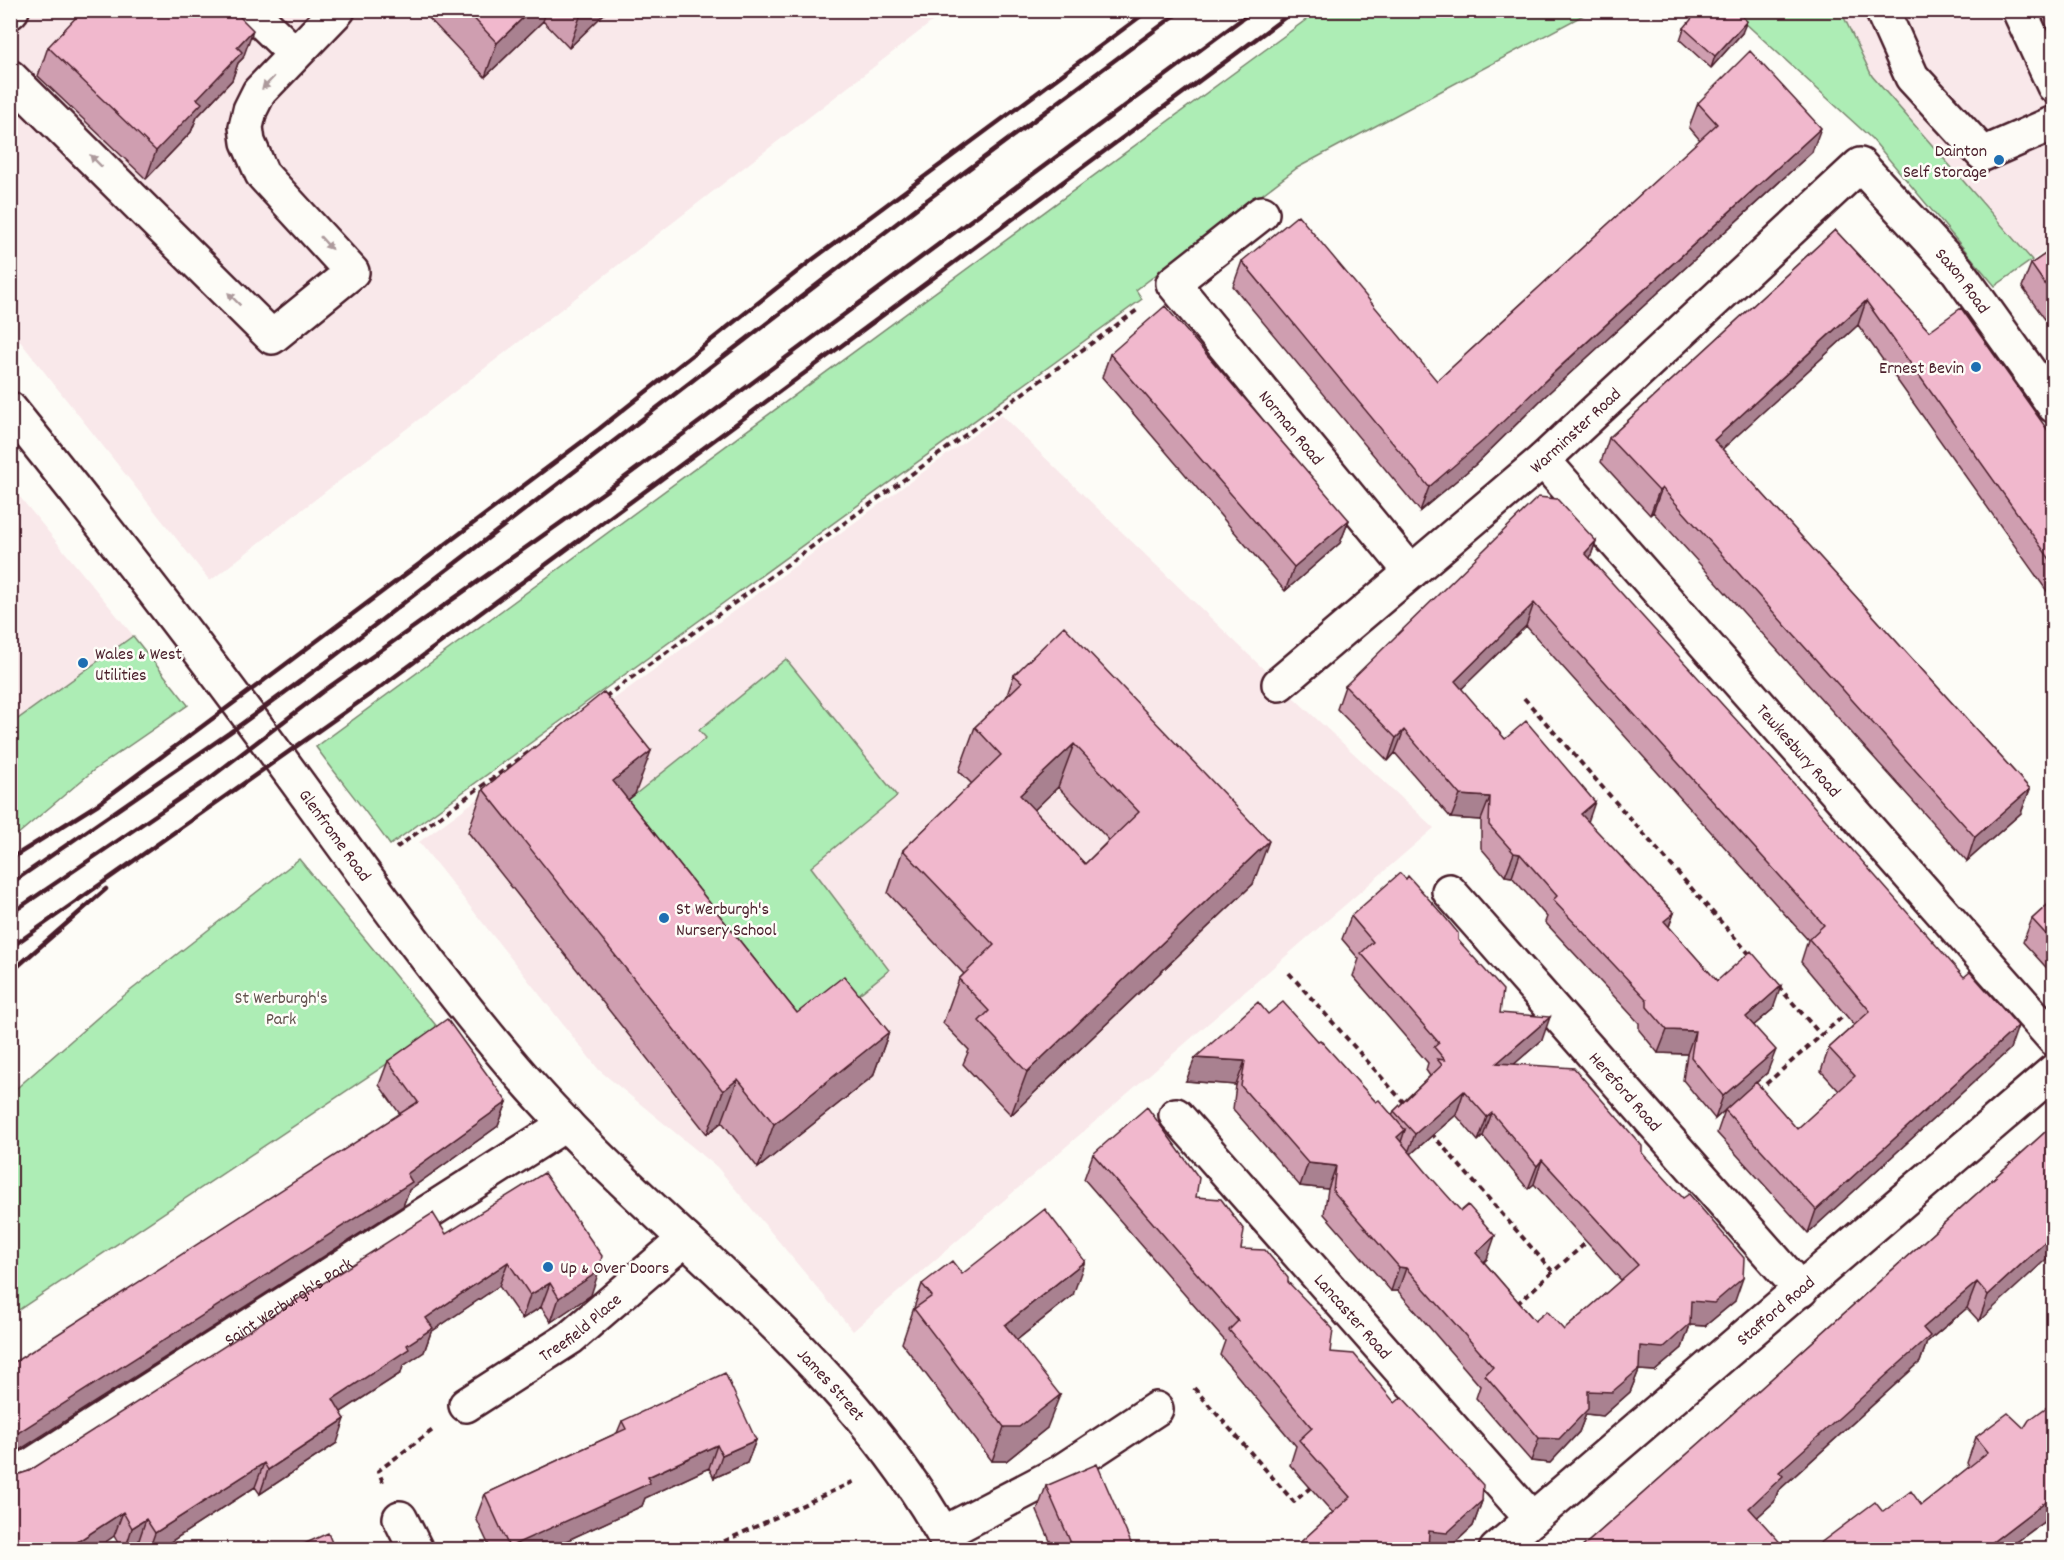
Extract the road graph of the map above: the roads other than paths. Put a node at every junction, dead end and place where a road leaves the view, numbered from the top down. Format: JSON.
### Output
{"nodes":[{"id":1,"x":250,"y":10,"type":"edge"},
{"id":2,"x":338,"y":10,"type":"edge"},
{"id":3,"x":1882,"y":10,"type":"edge"},
{"id":4,"x":2019,"y":10,"type":"edge"},
{"id":5,"x":295,"y":54,"type":"junction"},
{"id":6,"x":10,"y":76,"type":"edge"},
{"id":7,"x":2054,"y":86,"type":"edge"},
{"id":8,"x":2054,"y":123,"type":"edge"},
{"id":9,"x":1860,"y":165,"type":"joint"},
{"id":10,"x":1262,"y":213,"type":"dead end"},
{"id":11,"x":2054,"y":406,"type":"edge"},
{"id":12,"x":10,"y":409,"type":"edge"},
{"id":13,"x":1543,"y":460,"type":"junction"},
{"id":14,"x":1410,"y":571,"type":"junction"},
{"id":15,"x":1279,"y":684,"type":"dead end"},
{"id":16,"x":1449,"y":891,"type":"dead end"},
{"id":17,"x":2054,"y":1039,"type":"edge"},
{"id":18,"x":2054,"y":1071,"type":"edge"},
{"id":19,"x":1176,"y":1115,"type":"dead end"},
{"id":20,"x":566,"y":1124,"type":"junction"},
{"id":21,"x":685,"y":1239,"type":"junction"},
{"id":22,"x":1801,"y":1290,"type":"junction"},
{"id":23,"x":466,"y":1406,"type":"road end"},
{"id":24,"x":1156,"y":1409,"type":"dead end"},
{"id":25,"x":10,"y":1479,"type":"edge"},
{"id":26,"x":400,"y":1518,"type":"road end"},
{"id":27,"x":1532,"y":1519,"type":"junction"},
{"id":28,"x":948,"y":1541,"type":"edge"},
{"id":29,"x":416,"y":1550,"type":"edge"},
{"id":30,"x":1496,"y":1550,"type":"edge"}],
"edges":[{"from":1,"to":5,"type":"street"},
{"from":2,"to":5,"type":"street"},
{"from":3,"to":8,"type":"street"},
{"from":4,"to":7,"type":"street"},
{"from":5,"to":6,"type":"street","one_way":true},
{"from":9,"to":11,"type":"street","name":"Saxon Road"},
{"from":9,"to":13,"type":"street","name":"Warminster Road"},
{"from":10,"to":14,"type":"street","name":"Norman Road"},
{"from":12,"to":20,"type":"street","name":"Glenfrome Road"},
{"from":13,"to":14,"type":"street","name":"Warminster Road"},
{"from":13,"to":17,"type":"street","name":"Tewkesbury Road"},
{"from":14,"to":15,"type":"street","name":"Warminster Road"},
{"from":16,"to":22,"type":"street","name":"Hereford Road"},
{"from":18,"to":22,"type":"street","name":"Stafford Road"},
{"from":19,"to":27,"type":"street","name":"Lancaster Road"},
{"from":20,"to":21,"type":"street","name":"Glenfrome Road"},
{"from":20,"to":25,"type":"street","name":"Saint Werburgh's Park"},
{"from":21,"to":23,"type":"street","name":"Treefield Place"},
{"from":21,"to":28,"type":"street","name":"James Street"},
{"from":22,"to":27,"type":"street","name":"Stafford Road"},
{"from":24,"to":28,"type":"street"},
{"from":26,"to":29,"type":"street"},
{"from":27,"to":30,"type":"street","name":"Stafford Road"}]}
